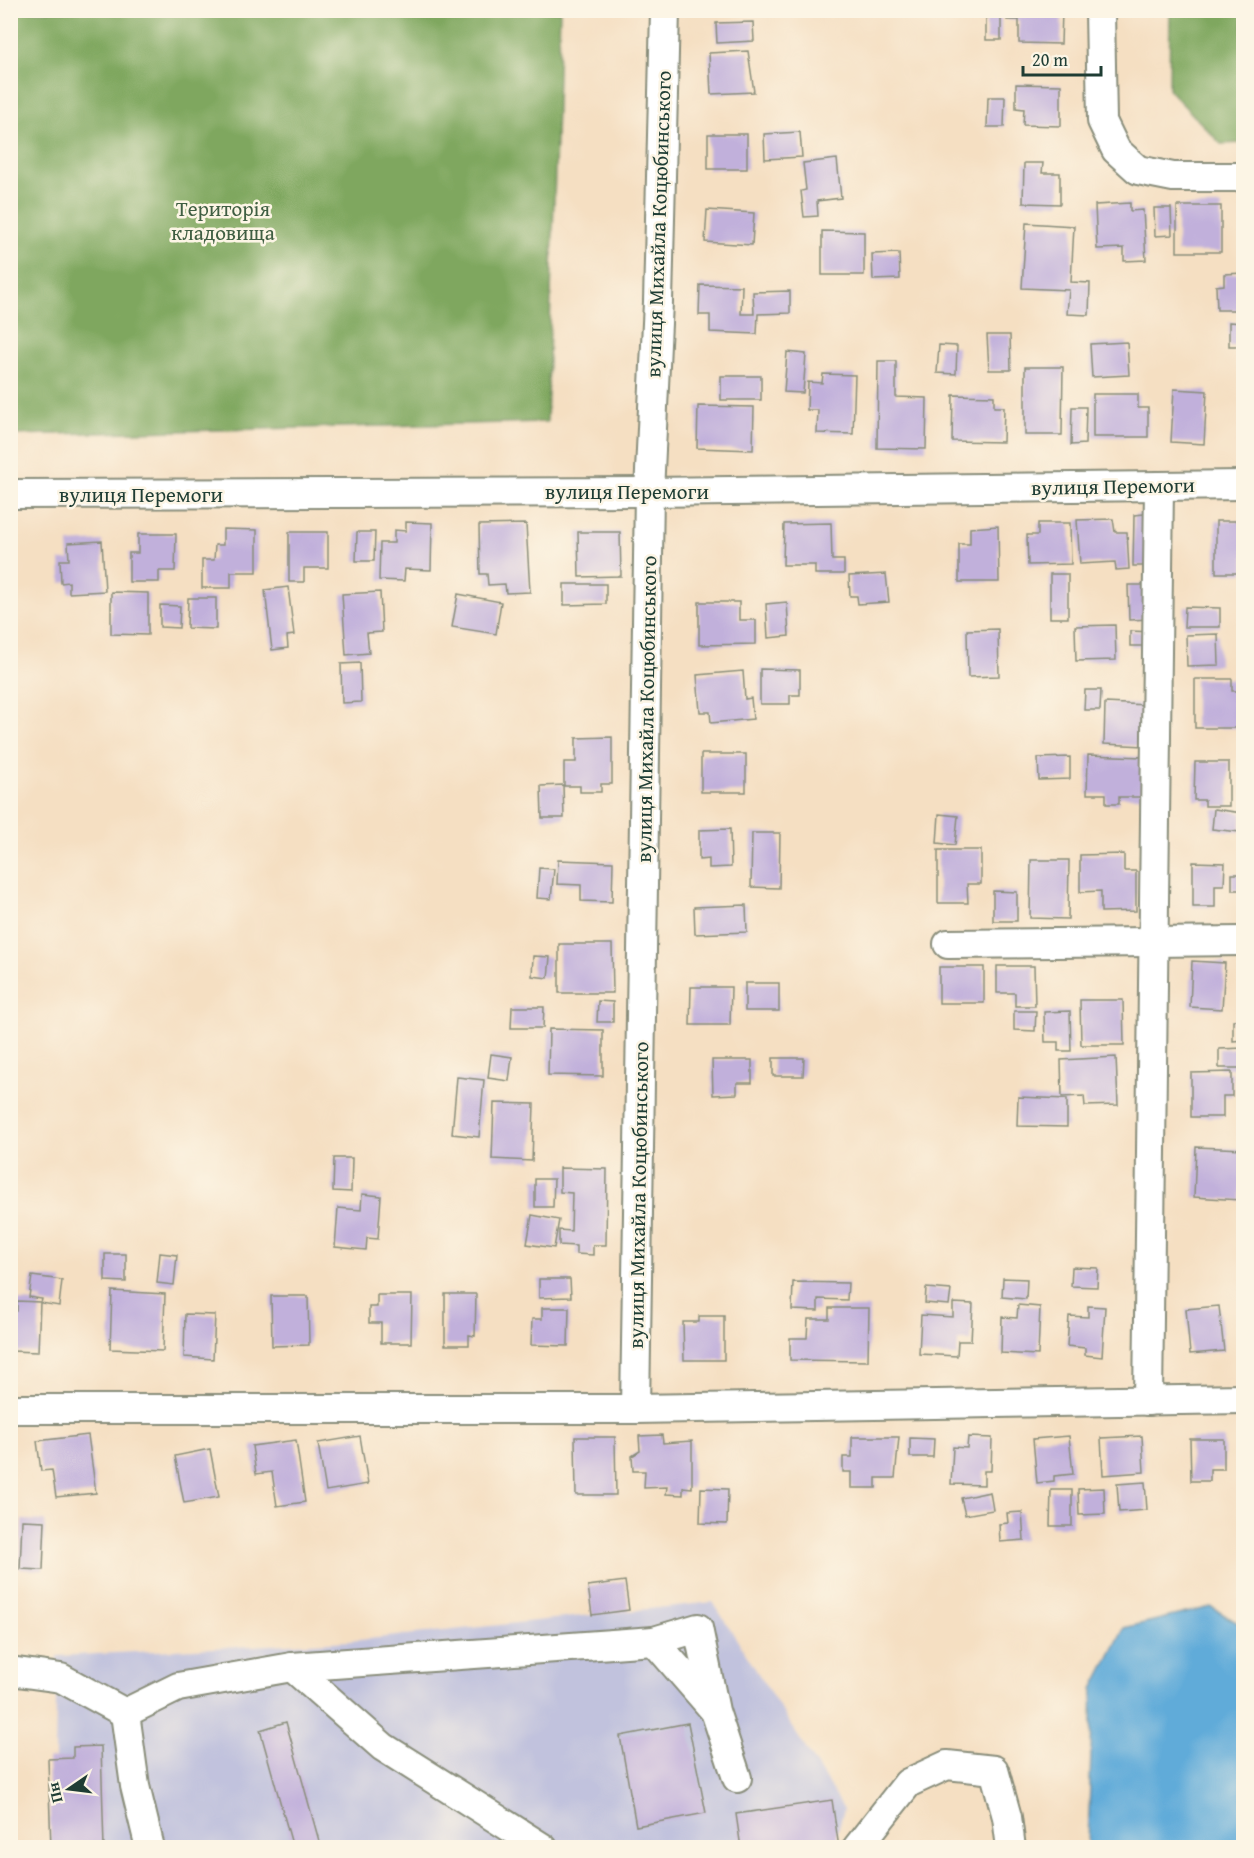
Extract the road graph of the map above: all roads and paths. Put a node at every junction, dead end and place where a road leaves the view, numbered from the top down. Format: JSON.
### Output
{"nodes":[{"id":1,"x":664,"y":10,"type":"edge"},
{"id":2,"x":1100,"y":10,"type":"edge"},
{"id":3,"x":1244,"y":177,"type":"edge"},
{"id":4,"x":1244,"y":485,"type":"edge"},
{"id":5,"x":1159,"y":486,"type":"junction"},
{"id":6,"x":649,"y":492,"type":"junction"},
{"id":7,"x":10,"y":494,"type":"edge"},
{"id":8,"x":1244,"y":941,"type":"edge"},
{"id":9,"x":1152,"y":942,"type":"junction"},
{"id":10,"x":948,"y":944,"type":"dead end"},
{"id":11,"x":1244,"y":1399,"type":"edge"},
{"id":12,"x":1148,"y":1401,"type":"junction"},
{"id":13,"x":635,"y":1408,"type":"junction"},
{"id":14,"x":10,"y":1409,"type":"edge"},
{"id":15,"x":654,"y":1641,"type":"junction"},
{"id":16,"x":292,"y":1667,"type":"junction"},
{"id":17,"x":10,"y":1671,"type":"edge"},
{"id":18,"x":715,"y":1711,"type":"junction"},
{"id":19,"x":125,"y":1713,"type":"junction"},
{"id":20,"x":737,"y":1778,"type":"dead end"},
{"id":21,"x":150,"y":1848,"type":"edge"},
{"id":22,"x":543,"y":1848,"type":"edge"},
{"id":23,"x":857,"y":1848,"type":"edge"},
{"id":24,"x":1011,"y":1848,"type":"edge"}],
"edges":[{"from":1,"to":6,"type":"street","name":"вулиця Михайла Коцюбинського"},
{"from":2,"to":3,"type":"street"},
{"from":4,"to":5,"type":"street","name":"вулиця Перемоги"},
{"from":5,"to":6,"type":"street","name":"вулиця Перемоги"},
{"from":5,"to":9,"type":"street"},
{"from":6,"to":7,"type":"street","name":"вулиця Перемоги"},
{"from":6,"to":13,"type":"street","name":"вулиця Михайла Коцюбинського"},
{"from":8,"to":9,"type":"street"},
{"from":9,"to":10,"type":"street"},
{"from":9,"to":12,"type":"street"},
{"from":11,"to":12,"type":"street"},
{"from":12,"to":13,"type":"street"},
{"from":13,"to":14,"type":"street"},
{"from":15,"to":16,"type":"street"},
{"from":15,"to":18,"type":"street"},
{"from":15,"to":18,"type":"street"},
{"from":16,"to":19,"type":"street"},
{"from":16,"to":22,"type":"street"},
{"from":17,"to":19,"type":"street"},
{"from":18,"to":20,"type":"street"},
{"from":19,"to":21,"type":"street"},
{"from":23,"to":24,"type":"street"}]}
